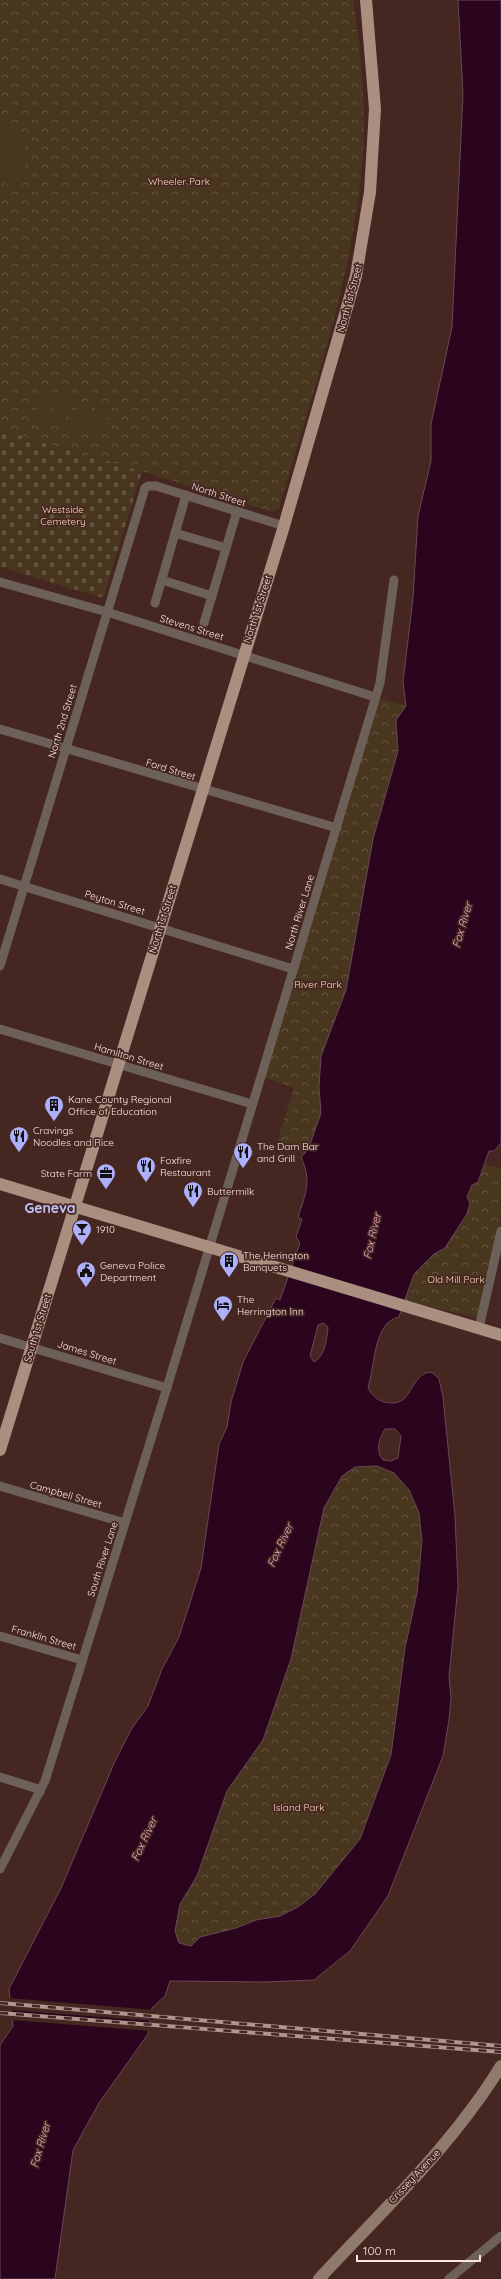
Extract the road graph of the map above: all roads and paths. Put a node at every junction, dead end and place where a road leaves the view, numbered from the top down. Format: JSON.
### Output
{"nodes":[{"id":1,"x":366,"y":0,"type":"edge"},
{"id":2,"x":148,"y":486,"type":"joint"},
{"id":3,"x":186,"y":496,"type":"junction"},
{"id":4,"x":237,"y":512,"type":"junction"},
{"id":5,"x":284,"y":526,"type":"junction"},
{"id":6,"x":175,"y":533,"type":"junction"},
{"id":7,"x":226,"y":548,"type":"junction"},
{"id":8,"x":162,"y":580,"type":"junction"},
{"id":9,"x":394,"y":580,"type":"dead end"},
{"id":10,"x":0,"y":582,"type":"edge"},
{"id":11,"x":212,"y":596,"type":"junction"},
{"id":12,"x":155,"y":603,"type":"dead end"},
{"id":13,"x":107,"y":612,"type":"junction"},
{"id":14,"x":204,"y":624,"type":"dead end"},
{"id":15,"x":243,"y":654,"type":"junction"},
{"id":16,"x":375,"y":697,"type":"junction"},
{"id":17,"x":0,"y":729,"type":"edge"},
{"id":18,"x":65,"y":748,"type":"junction"},
{"id":19,"x":201,"y":789,"type":"junction"},
{"id":20,"x":336,"y":828,"type":"junction"},
{"id":21,"x":0,"y":879,"type":"edge"},
{"id":22,"x":24,"y":886,"type":"junction"},
{"id":23,"x":160,"y":927,"type":"junction"},
{"id":24,"x":0,"y":966,"type":"edge"},
{"id":25,"x":293,"y":969,"type":"junction"},
{"id":26,"x":0,"y":1029,"type":"edge"},
{"id":27,"x":118,"y":1065,"type":"junction"},
{"id":28,"x":252,"y":1104,"type":"junction"},
{"id":29,"x":0,"y":1184,"type":"edge"},
{"id":30,"x":74,"y":1207,"type":"junction"},
{"id":31,"x":501,"y":1231,"type":"edge"},
{"id":32,"x":209,"y":1248,"type":"junction"},
{"id":33,"x":479,"y":1328,"type":"junction"},
{"id":34,"x":501,"y":1335,"type":"edge"},
{"id":35,"x":0,"y":1338,"type":"edge"},
{"id":36,"x":32,"y":1347,"type":"junction"},
{"id":37,"x":167,"y":1388,"type":"junction"},
{"id":38,"x":0,"y":1450,"type":"edge"},
{"id":39,"x":0,"y":1486,"type":"edge"},
{"id":40,"x":125,"y":1523,"type":"junction"},
{"id":41,"x":0,"y":1636,"type":"edge"},
{"id":42,"x":82,"y":1660,"type":"junction"},
{"id":43,"x":0,"y":1777,"type":"edge"},
{"id":44,"x":40,"y":1792,"type":"junction"},
{"id":45,"x":0,"y":1869,"type":"edge"},
{"id":46,"x":501,"y":2066,"type":"edge"},
{"id":47,"x":501,"y":2236,"type":"edge"},
{"id":48,"x":319,"y":2279,"type":"edge"},
{"id":49,"x":449,"y":2279,"type":"edge"}],
"edges":[{"from":1,"to":5,"type":"main road","name":"North 1st Street"},
{"from":2,"to":3,"type":"street","name":"North Street"},
{"from":2,"to":13,"type":"street","name":"North 2nd Street"},
{"from":3,"to":4,"type":"street","name":"North Street"},
{"from":3,"to":6,"type":"street"},
{"from":4,"to":5,"type":"street","name":"North Street"},
{"from":4,"to":7,"type":"street"},
{"from":5,"to":15,"type":"main road","name":"North 1st Street"},
{"from":6,"to":7,"type":"street"},
{"from":6,"to":8,"type":"street"},
{"from":7,"to":11,"type":"street"},
{"from":8,"to":11,"type":"street"},
{"from":8,"to":12,"type":"street"},
{"from":9,"to":16,"type":"street","name":"North River Lane"},
{"from":10,"to":13,"type":"street","name":"Stevens Street"},
{"from":11,"to":14,"type":"street"},
{"from":13,"to":15,"type":"street","name":"Stevens Street"},
{"from":13,"to":18,"type":"street","name":"North 2nd Street"},
{"from":15,"to":16,"type":"street","name":"Stevens Street"},
{"from":15,"to":19,"type":"main road","name":"North 1st Street"},
{"from":16,"to":20,"type":"street","name":"North River Lane"},
{"from":17,"to":18,"type":"street","name":"Ford Street"},
{"from":18,"to":19,"type":"street","name":"Ford Street"},
{"from":18,"to":22,"type":"street","name":"North 2nd Street"},
{"from":19,"to":20,"type":"street","name":"Ford Street"},
{"from":19,"to":23,"type":"main road","name":"North 1st Street"},
{"from":20,"to":25,"type":"street","name":"North River Lane"},
{"from":21,"to":22,"type":"street","name":"Peyton Street"},
{"from":22,"to":23,"type":"street","name":"Peyton Street"},
{"from":22,"to":24,"type":"street","name":"North 2nd Street"},
{"from":23,"to":25,"type":"street","name":"Peyton Street"},
{"from":23,"to":27,"type":"main road","name":"North 1st Street"},
{"from":25,"to":28,"type":"street","name":"North River Lane"},
{"from":26,"to":27,"type":"street","name":"Hamilton Street"},
{"from":27,"to":28,"type":"street","name":"Hamilton Street"},
{"from":27,"to":30,"type":"main road","name":"North 1st Street"},
{"from":28,"to":32,"type":"street","name":"North River Lane"},
{"from":29,"to":30,"type":"main road"},
{"from":30,"to":32,"type":"main road"},
{"from":30,"to":36,"type":"main road","name":"South 1st Street"},
{"from":31,"to":33,"type":"street"},
{"from":32,"to":33,"type":"main road"},
{"from":32,"to":37,"type":"street","name":"South River Lane"},
{"from":33,"to":34,"type":"main road"},
{"from":35,"to":36,"type":"street","name":"James Street"},
{"from":36,"to":37,"type":"street","name":"James Street"},
{"from":36,"to":38,"type":"main road","name":"South 1st Street"},
{"from":37,"to":40,"type":"street","name":"South River Lane"},
{"from":39,"to":40,"type":"street","name":"Campbell Street"},
{"from":40,"to":42,"type":"street","name":"South River Lane"},
{"from":41,"to":42,"type":"street","name":"Franklin Street"},
{"from":42,"to":44,"type":"street","name":"South River Lane"},
{"from":43,"to":44,"type":"street"},
{"from":44,"to":45,"type":"street","name":"South River Lane"},
{"from":46,"to":48,"type":"main road","name":"Crissey Avenue"},
{"from":47,"to":49,"type":"street"}]}
